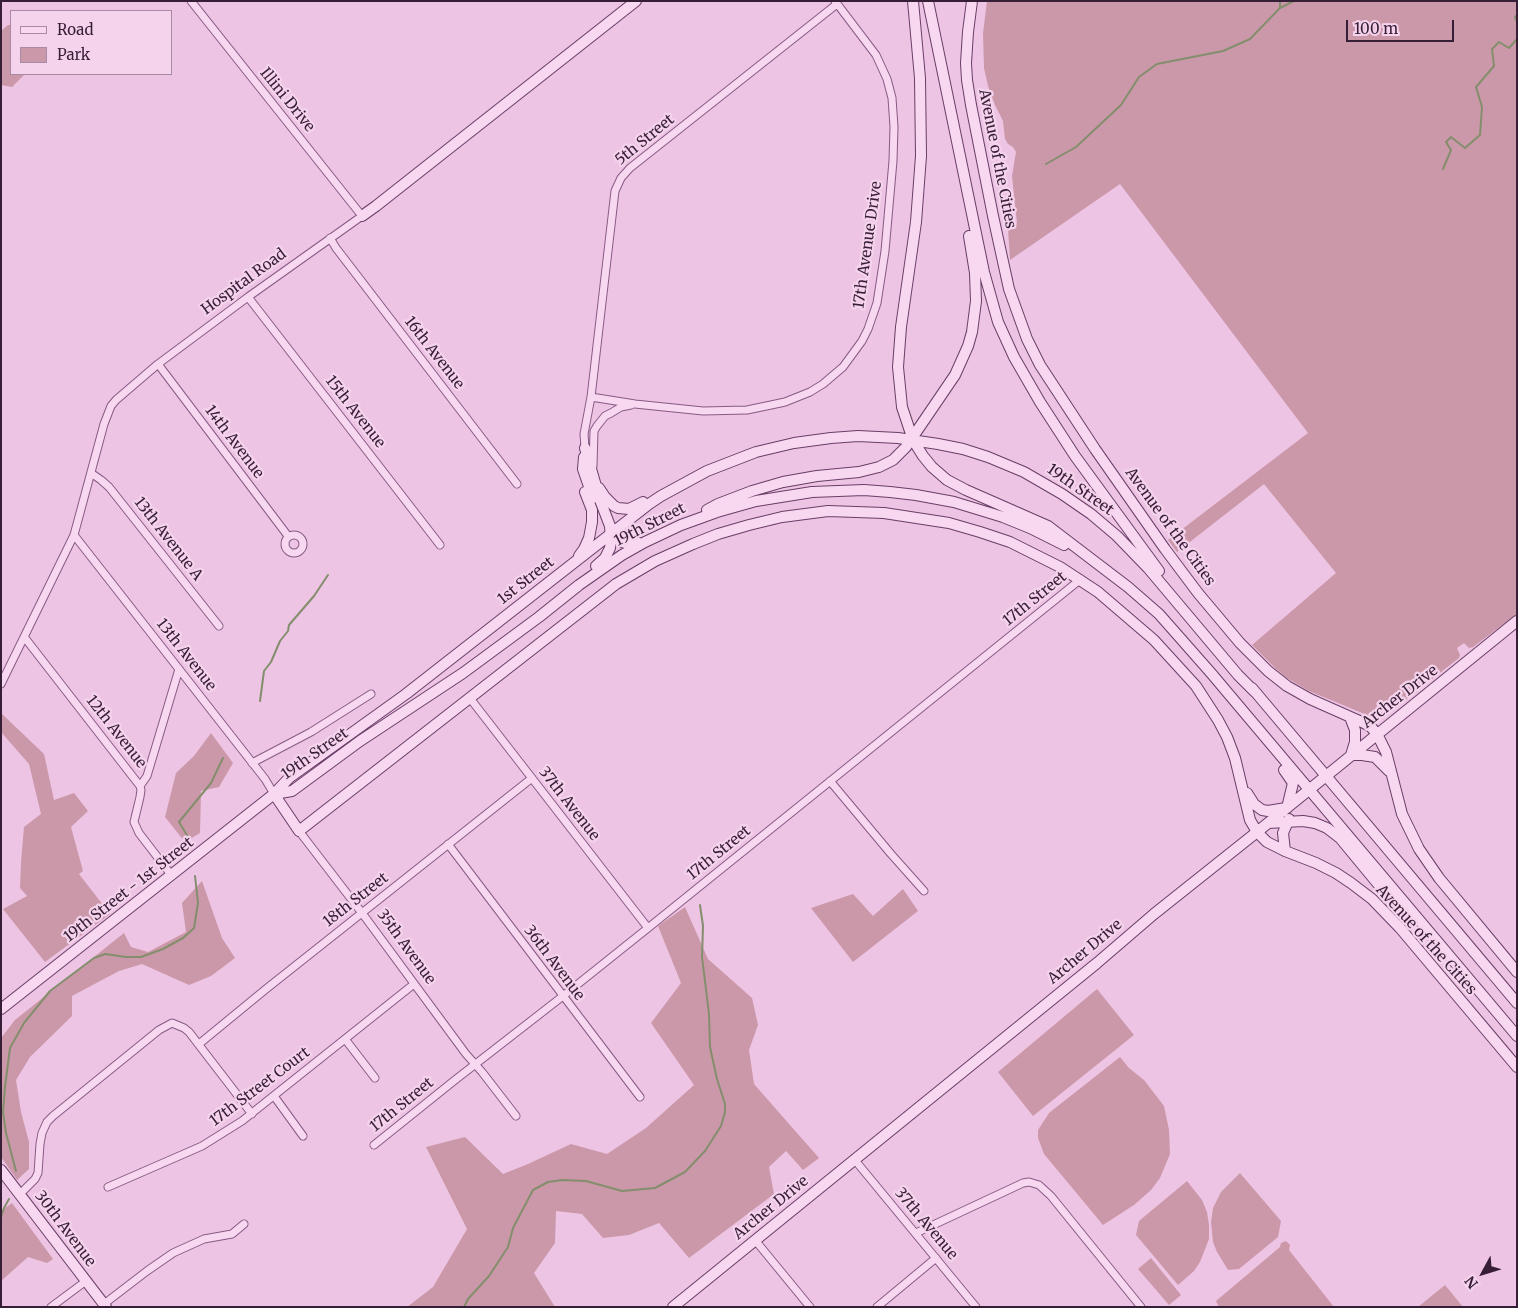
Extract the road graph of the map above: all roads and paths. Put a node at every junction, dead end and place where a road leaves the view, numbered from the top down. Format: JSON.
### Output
{"nodes":[{"id":1,"x":191,"y":1,"type":"edge"},
{"id":2,"x":636,"y":1,"type":"edge"},
{"id":3,"x":913,"y":1,"type":"edge"},
{"id":4,"x":928,"y":1,"type":"edge"},
{"id":5,"x":972,"y":1,"type":"edge"},
{"id":6,"x":836,"y":3,"type":"edge"},
{"id":7,"x":959,"y":155,"type":"junction"},
{"id":8,"x":362,"y":216,"type":"junction"},
{"id":9,"x":330,"y":238,"type":"junction"},
{"id":10,"x":248,"y":297,"type":"junction"},
{"id":11,"x":158,"y":364,"type":"junction"},
{"id":12,"x":592,"y":397,"type":"junction"},
{"id":13,"x":635,"y":404,"type":"junction"},
{"id":14,"x":820,"y":439,"type":"joint"},
{"id":15,"x":913,"y":440,"type":"junction"},
{"id":16,"x":781,"y":446,"type":"junction"},
{"id":17,"x":584,"y":450,"type":"junction"},
{"id":18,"x":91,"y":473,"type":"junction"},
{"id":19,"x":592,"y":476,"type":"junction"},
{"id":20,"x":517,"y":484,"type":"dead end"},
{"id":21,"x":669,"y":531,"type":"junction"},
{"id":22,"x":74,"y":534,"type":"junction"},
{"id":23,"x":611,"y":534,"type":"junction"},
{"id":24,"x":288,"y":536,"type":"dead end"},
{"id":25,"x":645,"y":542,"type":"junction"},
{"id":26,"x":440,"y":545,"type":"dead end"},
{"id":27,"x":575,"y":562,"type":"junction"},
{"id":28,"x":1097,"y":564,"type":"junction"},
{"id":29,"x":1081,"y":579,"type":"junction"},
{"id":30,"x":1517,"y":621,"type":"edge"},
{"id":31,"x":219,"y":626,"type":"dead end"},
{"id":32,"x":25,"y":638,"type":"junction"},
{"id":33,"x":508,"y":640,"type":"junction"},
{"id":34,"x":1194,"y":653,"type":"junction"},
{"id":35,"x":179,"y":670,"type":"junction"},
{"id":36,"x":1,"y":684,"type":"edge"},
{"id":37,"x":1255,"y":692,"type":"junction"},
{"id":38,"x":370,"y":694,"type":"dead end"},
{"id":39,"x":469,"y":697,"type":"junction"},
{"id":40,"x":1350,"y":717,"type":"junction"},
{"id":41,"x":1377,"y":734,"type":"junction"},
{"id":42,"x":1351,"y":755,"type":"junction"},
{"id":43,"x":252,"y":763,"type":"junction"},
{"id":44,"x":1390,"y":772,"type":"junction"},
{"id":45,"x":1325,"y":776,"type":"junction"},
{"id":46,"x":532,"y":778,"type":"junction"},
{"id":47,"x":830,"y":781,"type":"junction"},
{"id":48,"x":1242,"y":783,"type":"junction"},
{"id":49,"x":140,"y":786,"type":"junction"},
{"id":50,"x":1336,"y":789,"type":"junction"},
{"id":51,"x":1309,"y":790,"type":"junction"},
{"id":52,"x":274,"y":794,"type":"junction"},
{"id":53,"x":1291,"y":805,"type":"junction"},
{"id":54,"x":1288,"y":822,"type":"junction"},
{"id":55,"x":1268,"y":824,"type":"junction"},
{"id":56,"x":299,"y":831,"type":"junction"},
{"id":57,"x":1257,"y":832,"type":"junction"},
{"id":58,"x":448,"y":844,"type":"junction"},
{"id":59,"x":1285,"y":851,"type":"junction"},
{"id":60,"x":172,"y":876,"type":"junction"},
{"id":61,"x":924,"y":891,"type":"dead end"},
{"id":62,"x":1423,"y":891,"type":"dead end"},
{"id":63,"x":362,"y":913,"type":"junction"},
{"id":64,"x":648,"y":928,"type":"junction"},
{"id":65,"x":1442,"y":946,"type":"junction"},
{"id":66,"x":1517,"y":972,"type":"edge"},
{"id":67,"x":414,"y":984,"type":"junction"},
{"id":68,"x":563,"y":996,"type":"junction"},
{"id":69,"x":1517,"y":1003,"type":"edge"},
{"id":70,"x":1,"y":1009,"type":"edge"},
{"id":71,"x":1517,"y":1036,"type":"edge"},
{"id":72,"x":345,"y":1039,"type":"junction"},
{"id":73,"x":199,"y":1044,"type":"junction"},
{"id":74,"x":475,"y":1064,"type":"junction"},
{"id":75,"x":1517,"y":1067,"type":"edge"},
{"id":76,"x":375,"y":1078,"type":"dead end"},
{"id":77,"x":274,"y":1096,"type":"junction"},
{"id":78,"x":640,"y":1097,"type":"dead end"},
{"id":79,"x":252,"y":1114,"type":"junction"},
{"id":80,"x":516,"y":1116,"type":"dead end"},
{"id":81,"x":303,"y":1136,"type":"dead end"},
{"id":82,"x":374,"y":1145,"type":"dead end"},
{"id":83,"x":854,"y":1159,"type":"junction"},
{"id":84,"x":1,"y":1170,"type":"edge"},
{"id":85,"x":108,"y":1187,"type":"dead end"},
{"id":86,"x":20,"y":1194,"type":"junction"},
{"id":87,"x":244,"y":1224,"type":"dead end"},
{"id":88,"x":916,"y":1233,"type":"junction"},
{"id":89,"x":755,"y":1240,"type":"junction"},
{"id":90,"x":936,"y":1258,"type":"junction"},
{"id":91,"x":86,"y":1281,"type":"junction"},
{"id":92,"x":105,"y":1306,"type":"edge"},
{"id":93,"x":51,"y":1307,"type":"edge"},
{"id":94,"x":673,"y":1307,"type":"edge"},
{"id":95,"x":810,"y":1307,"type":"edge"},
{"id":96,"x":877,"y":1307,"type":"edge"},
{"id":97,"x":976,"y":1307,"type":"edge"},
{"id":98,"x":1141,"y":1307,"type":"edge"}],
"edges":[{"from":1,"to":8,"type":"street","name":"Illini Drive"},
{"from":2,"to":8,"type":"main road","name":"Hospital Road"},
{"from":3,"to":15,"type":"main road","name":"Avenue of the Cities"},
{"from":4,"to":7,"type":"main road","name":"Avenue of the Cities"},
{"from":5,"to":40,"type":"main road","name":"Avenue of the Cities"},
{"from":6,"to":12,"type":"street","name":"5th Street"},
{"from":6,"to":13,"type":"street","name":"17th Avenue Drive"},
{"from":7,"to":15,"type":"main road","name":"Avenue of the Cities"},
{"from":7,"to":37,"type":"main road","name":"Avenue of the Cities"},
{"from":8,"to":9,"type":"street","name":"Hospital Road"},
{"from":9,"to":10,"type":"street","name":"Hospital Road"},
{"from":9,"to":20,"type":"street","name":"16th Avenue"},
{"from":10,"to":11,"type":"street","name":"Hospital Road"},
{"from":10,"to":26,"type":"street","name":"15th Avenue"},
{"from":11,"to":18,"type":"street","name":"Hospital Road"},
{"from":11,"to":24,"type":"street","name":"14th Avenue"},
{"from":12,"to":13,"type":"street","name":"17th Avenue Drive"},
{"from":12,"to":17,"type":"street"},
{"from":13,"to":19,"type":"street"},
{"from":14,"to":15,"type":"main road","name":"19th Street"},
{"from":14,"to":16,"type":"main road","name":"1st Street"},
{"from":15,"to":21,"type":"main road","name":"Avenue of the Cities"},
{"from":15,"to":28,"type":"main road","name":"Avenue of the Cities"},
{"from":15,"to":37,"type":"main road","name":"19th Street"},
{"from":16,"to":19,"type":"main road"},
{"from":16,"to":23,"type":"main road","name":"1st Street"},
{"from":17,"to":19,"type":"main road"},
{"from":17,"to":23,"type":"main road"},
{"from":17,"to":27,"type":"main road"},
{"from":18,"to":22,"type":"street","name":"Hospital Road"},
{"from":18,"to":31,"type":"street","name":"13th Avenue A"},
{"from":19,"to":23,"type":"main road"},
{"from":21,"to":25,"type":"main road","name":"19th Street"},
{"from":21,"to":28,"type":"main road","name":"19th Street"},
{"from":22,"to":32,"type":"street","name":"Hospital Road"},
{"from":22,"to":35,"type":"street","name":"13th Avenue"},
{"from":23,"to":25,"type":"main road"},
{"from":23,"to":27,"type":"main road","name":"1st Street"},
{"from":23,"to":33,"type":"main road"},
{"from":25,"to":33,"type":"main road","name":"19th Street"},
{"from":27,"to":52,"type":"main road","name":"1st Street"},
{"from":28,"to":34,"type":"main road","name":"Avenue of the Cities"},
{"from":29,"to":39,"type":"main road"},
{"from":29,"to":47,"type":"street","name":"17th Street"},
{"from":29,"to":48,"type":"main road"},
{"from":30,"to":41,"type":"main road","name":"Archer Drive"},
{"from":32,"to":36,"type":"street","name":"Hospital Road"},
{"from":32,"to":49,"type":"street","name":"12th Avenue"},
{"from":33,"to":52,"type":"main road","name":"19th Street"},
{"from":34,"to":51,"type":"main road","name":"Avenue of the Cities"},
{"from":34,"to":53,"type":"main road"},
{"from":35,"to":43,"type":"street","name":"13th Avenue"},
{"from":35,"to":49,"type":"street"},
{"from":37,"to":45,"type":"main road","name":"Avenue of the Cities"},
{"from":38,"to":43,"type":"street"},
{"from":39,"to":46,"type":"street","name":"37th Avenue"},
{"from":39,"to":56,"type":"main road"},
{"from":40,"to":41,"type":"main road","name":"Avenue of the Cities"},
{"from":40,"to":42,"type":"main road"},
{"from":41,"to":42,"type":"main road","name":"Archer Drive"},
{"from":41,"to":44,"type":"main road"},
{"from":42,"to":44,"type":"main road"},
{"from":42,"to":45,"type":"main road","name":"Archer Drive"},
{"from":43,"to":52,"type":"street","name":"13th Avenue"},
{"from":44,"to":66,"type":"main road"},
{"from":45,"to":50,"type":"main road","name":"Avenue of the Cities"},
{"from":45,"to":51,"type":"main road","name":"Archer Drive"},
{"from":46,"to":58,"type":"street","name":"18th Street"},
{"from":46,"to":64,"type":"street","name":"37th Avenue"},
{"from":47,"to":61,"type":"street"},
{"from":47,"to":64,"type":"street","name":"17th Street"},
{"from":48,"to":53,"type":"main road"},
{"from":48,"to":57,"type":"main road"},
{"from":49,"to":60,"type":"street","name":"12th Avenue"},
{"from":50,"to":62,"type":"main road","name":"Avenue of the Cities"},
{"from":50,"to":69,"type":"main road","name":"Avenue of the Cities"},
{"from":51,"to":53,"type":"main road","name":"Archer Drive"},
{"from":51,"to":65,"type":"main road","name":"Avenue of the Cities"},
{"from":52,"to":56,"type":"main road","name":"35th Avenue"},
{"from":52,"to":60,"type":"main road","name":"19th Street - 1st Street"},
{"from":53,"to":54,"type":"main road"},
{"from":53,"to":55,"type":"main road","name":"Archer Drive"},
{"from":54,"to":55,"type":"main road"},
{"from":54,"to":59,"type":"main road"},
{"from":54,"to":65,"type":"main road"},
{"from":55,"to":57,"type":"main road","name":"Archer Drive"},
{"from":56,"to":63,"type":"street","name":"35th Avenue"},
{"from":57,"to":59,"type":"main road","name":"Avenue of the Cities"},
{"from":57,"to":83,"type":"main road","name":"Archer Drive"},
{"from":58,"to":63,"type":"street","name":"18th Street"},
{"from":58,"to":68,"type":"street","name":"36th Avenue"},
{"from":59,"to":75,"type":"main road","name":"Avenue of the Cities"},
{"from":60,"to":70,"type":"main road","name":"19th Street - 1st Street"},
{"from":63,"to":67,"type":"street","name":"35th Avenue"},
{"from":63,"to":73,"type":"street","name":"18th Street"},
{"from":64,"to":68,"type":"street","name":"17th Street"},
{"from":65,"to":71,"type":"main road","name":"Avenue of the Cities"},
{"from":67,"to":72,"type":"street","name":"17th Street Court"},
{"from":67,"to":74,"type":"street","name":"35th Avenue"},
{"from":68,"to":74,"type":"street","name":"17th Street"},
{"from":68,"to":78,"type":"street","name":"36th Avenue"},
{"from":72,"to":76,"type":"street"},
{"from":72,"to":77,"type":"street","name":"17th Street Court"},
{"from":73,"to":79,"type":"street"},
{"from":73,"to":86,"type":"street"},
{"from":74,"to":80,"type":"street","name":"35th Avenue"},
{"from":74,"to":82,"type":"street","name":"17th Street"},
{"from":77,"to":79,"type":"street","name":"17th Street Court"},
{"from":77,"to":81,"type":"street"},
{"from":79,"to":85,"type":"street","name":"17th Street Court"},
{"from":83,"to":88,"type":"street","name":"37th Avenue"},
{"from":83,"to":89,"type":"main road","name":"Archer Drive"},
{"from":84,"to":86,"type":"main road","name":"30th Avenue"},
{"from":86,"to":91,"type":"main road","name":"30th Avenue"},
{"from":87,"to":92,"type":"street"},
{"from":88,"to":90,"type":"street","name":"37th Avenue"},
{"from":88,"to":98,"type":"street"},
{"from":89,"to":94,"type":"main road","name":"Archer Drive"},
{"from":89,"to":95,"type":"street"},
{"from":90,"to":96,"type":"street"},
{"from":90,"to":97,"type":"street","name":"37th Avenue"},
{"from":91,"to":92,"type":"main road","name":"30th Avenue"},
{"from":91,"to":93,"type":"street"}]}
